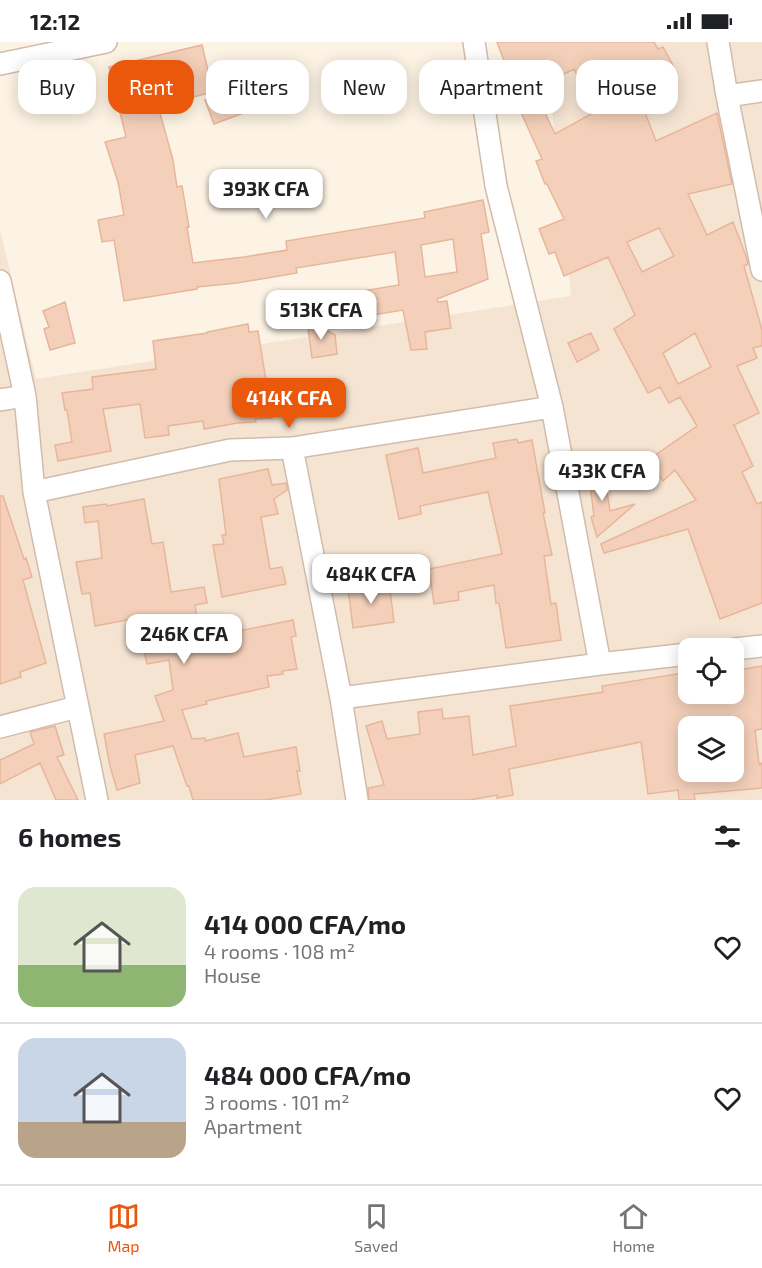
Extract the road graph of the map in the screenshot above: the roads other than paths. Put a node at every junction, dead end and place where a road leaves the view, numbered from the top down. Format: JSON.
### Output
{"nodes":[{"id":1,"x":106,"y":42,"type":"edge"},
{"id":2,"x":474,"y":42,"type":"edge"},
{"id":3,"x":718,"y":42,"type":"edge"},
{"id":4,"x":0,"y":64,"type":"edge"},
{"id":5,"x":762,"y":91,"type":"edge"},
{"id":6,"x":727,"y":96,"type":"junction"},
{"id":7,"x":762,"y":270,"type":"edge"},
{"id":8,"x":0,"y":281,"type":"edge"},
{"id":9,"x":25,"y":396,"type":"junction"},
{"id":10,"x":0,"y":400,"type":"edge"},
{"id":11,"x":552,"y":407,"type":"junction"},
{"id":12,"x":292,"y":448,"type":"junction"},
{"id":13,"x":34,"y":492,"type":"junction"},
{"id":14,"x":762,"y":646,"type":"edge"},
{"id":15,"x":744,"y":648,"type":"edge"},
{"id":16,"x":678,"y":655,"type":"edge"},
{"id":17,"x":600,"y":664,"type":"junction"},
{"id":18,"x":341,"y":698,"type":"junction"},
{"id":19,"x":77,"y":707,"type":"junction"},
{"id":20,"x":0,"y":727,"type":"edge"},
{"id":21,"x":97,"y":800,"type":"edge"},
{"id":22,"x":357,"y":800,"type":"edge"}],
"edges":[{"from":1,"to":4,"type":"street"},
{"from":2,"to":11,"type":"street"},
{"from":3,"to":6,"type":"street"},
{"from":5,"to":6,"type":"street"},
{"from":6,"to":7,"type":"street"},
{"from":8,"to":9,"type":"street"},
{"from":9,"to":10,"type":"street"},
{"from":9,"to":13,"type":"street"},
{"from":11,"to":12,"type":"street"},
{"from":11,"to":17,"type":"street"},
{"from":12,"to":13,"type":"street"},
{"from":12,"to":18,"type":"street"},
{"from":13,"to":19,"type":"street"},
{"from":14,"to":15,"type":"street"},
{"from":16,"to":17,"type":"street"},
{"from":17,"to":18,"type":"street"},
{"from":18,"to":22,"type":"street"},
{"from":19,"to":20,"type":"street"},
{"from":19,"to":21,"type":"street"}]}
